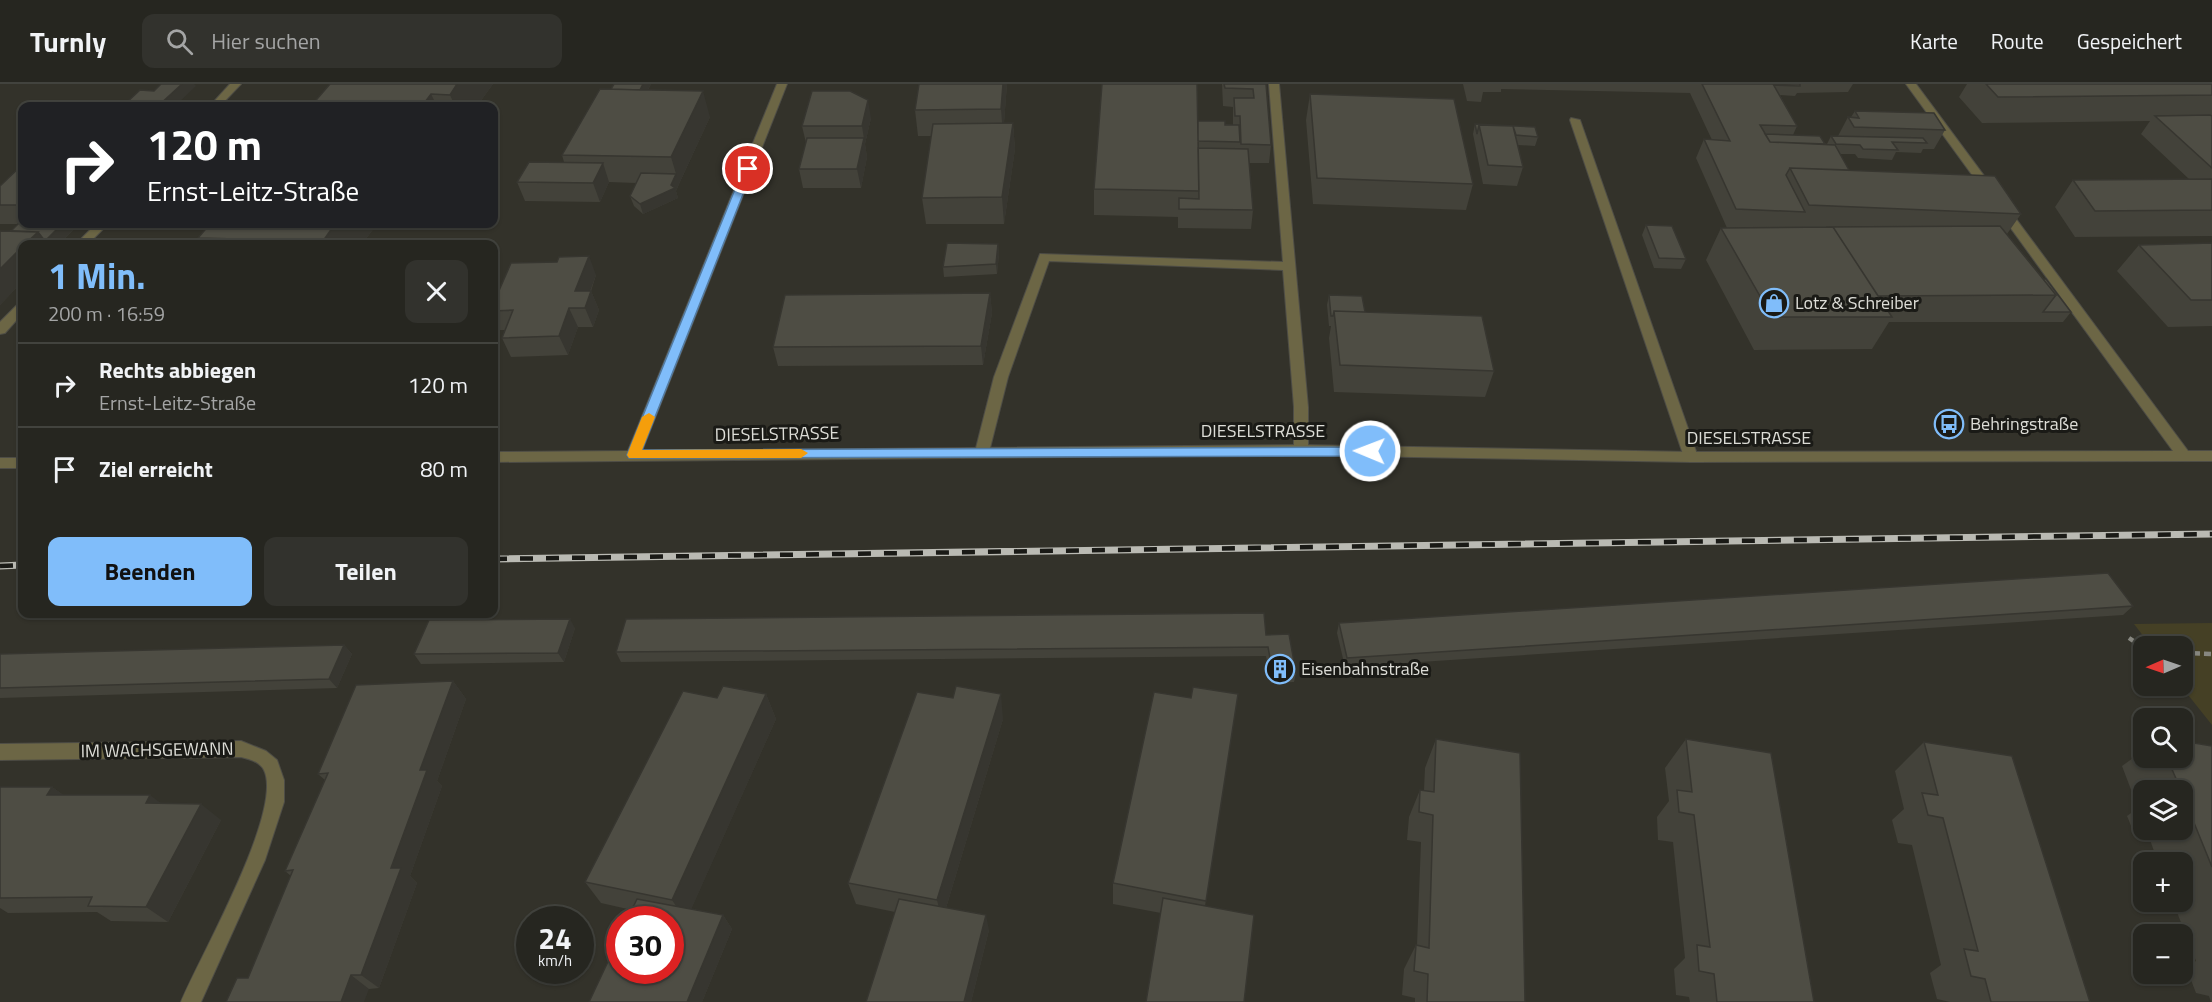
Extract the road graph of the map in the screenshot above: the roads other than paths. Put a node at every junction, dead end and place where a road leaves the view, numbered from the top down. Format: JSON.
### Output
{"nodes":[{"id":1,"x":236,"y":84,"type":"edge"},
{"id":2,"x":782,"y":84,"type":"edge"},
{"id":3,"x":1274,"y":84,"type":"edge"},
{"id":4,"x":1911,"y":84,"type":"edge"},
{"id":5,"x":219,"y":102,"type":"edge"},
{"id":6,"x":1575,"y":120,"type":"dead end"},
{"id":7,"x":98,"y":228,"type":"edge"},
{"id":8,"x":86,"y":240,"type":"edge"},
{"id":9,"x":1289,"y":266,"type":"junction"},
{"id":10,"x":18,"y":311,"type":"edge"},
{"id":11,"x":0,"y":330,"type":"edge"},
{"id":12,"x":1301,"y":450,"type":"junction"},
{"id":13,"x":982,"y":452,"type":"junction"},
{"id":14,"x":633,"y":455,"type":"junction"},
{"id":15,"x":2212,"y":456,"type":"edge"},
{"id":16,"x":498,"y":457,"type":"edge"},
{"id":17,"x":2185,"y":457,"type":"junction"},
{"id":18,"x":1691,"y":458,"type":"junction"},
{"id":19,"x":0,"y":463,"type":"edge"},
{"id":20,"x":18,"y":463,"type":"edge"},
{"id":21,"x":0,"y":752,"type":"edge"},
{"id":22,"x":191,"y":1002,"type":"edge"}],
"edges":[{"from":1,"to":5,"type":"street"},
{"from":2,"to":14,"type":"street"},
{"from":3,"to":9,"type":"street"},
{"from":4,"to":17,"type":"street"},
{"from":6,"to":18,"type":"street"},
{"from":7,"to":8,"type":"street"},
{"from":9,"to":12,"type":"street"},
{"from":9,"to":13,"type":"street"},
{"from":10,"to":11,"type":"street"},
{"from":12,"to":13,"type":"street","name":"DIESELSTRASSE"},
{"from":12,"to":18,"type":"street","name":"DIESELSTRASSE"},
{"from":13,"to":14,"type":"street","name":"DIESELSTRASSE"},
{"from":14,"to":16,"type":"street","name":"DIESELSTRASSE"},
{"from":15,"to":17,"type":"street","name":"DIESELSTRASSE"},
{"from":17,"to":18,"type":"street","name":"DIESELSTRASSE"},
{"from":19,"to":20,"type":"street"},
{"from":21,"to":22,"type":"street","name":"IM WACHSGEWANN"}]}
